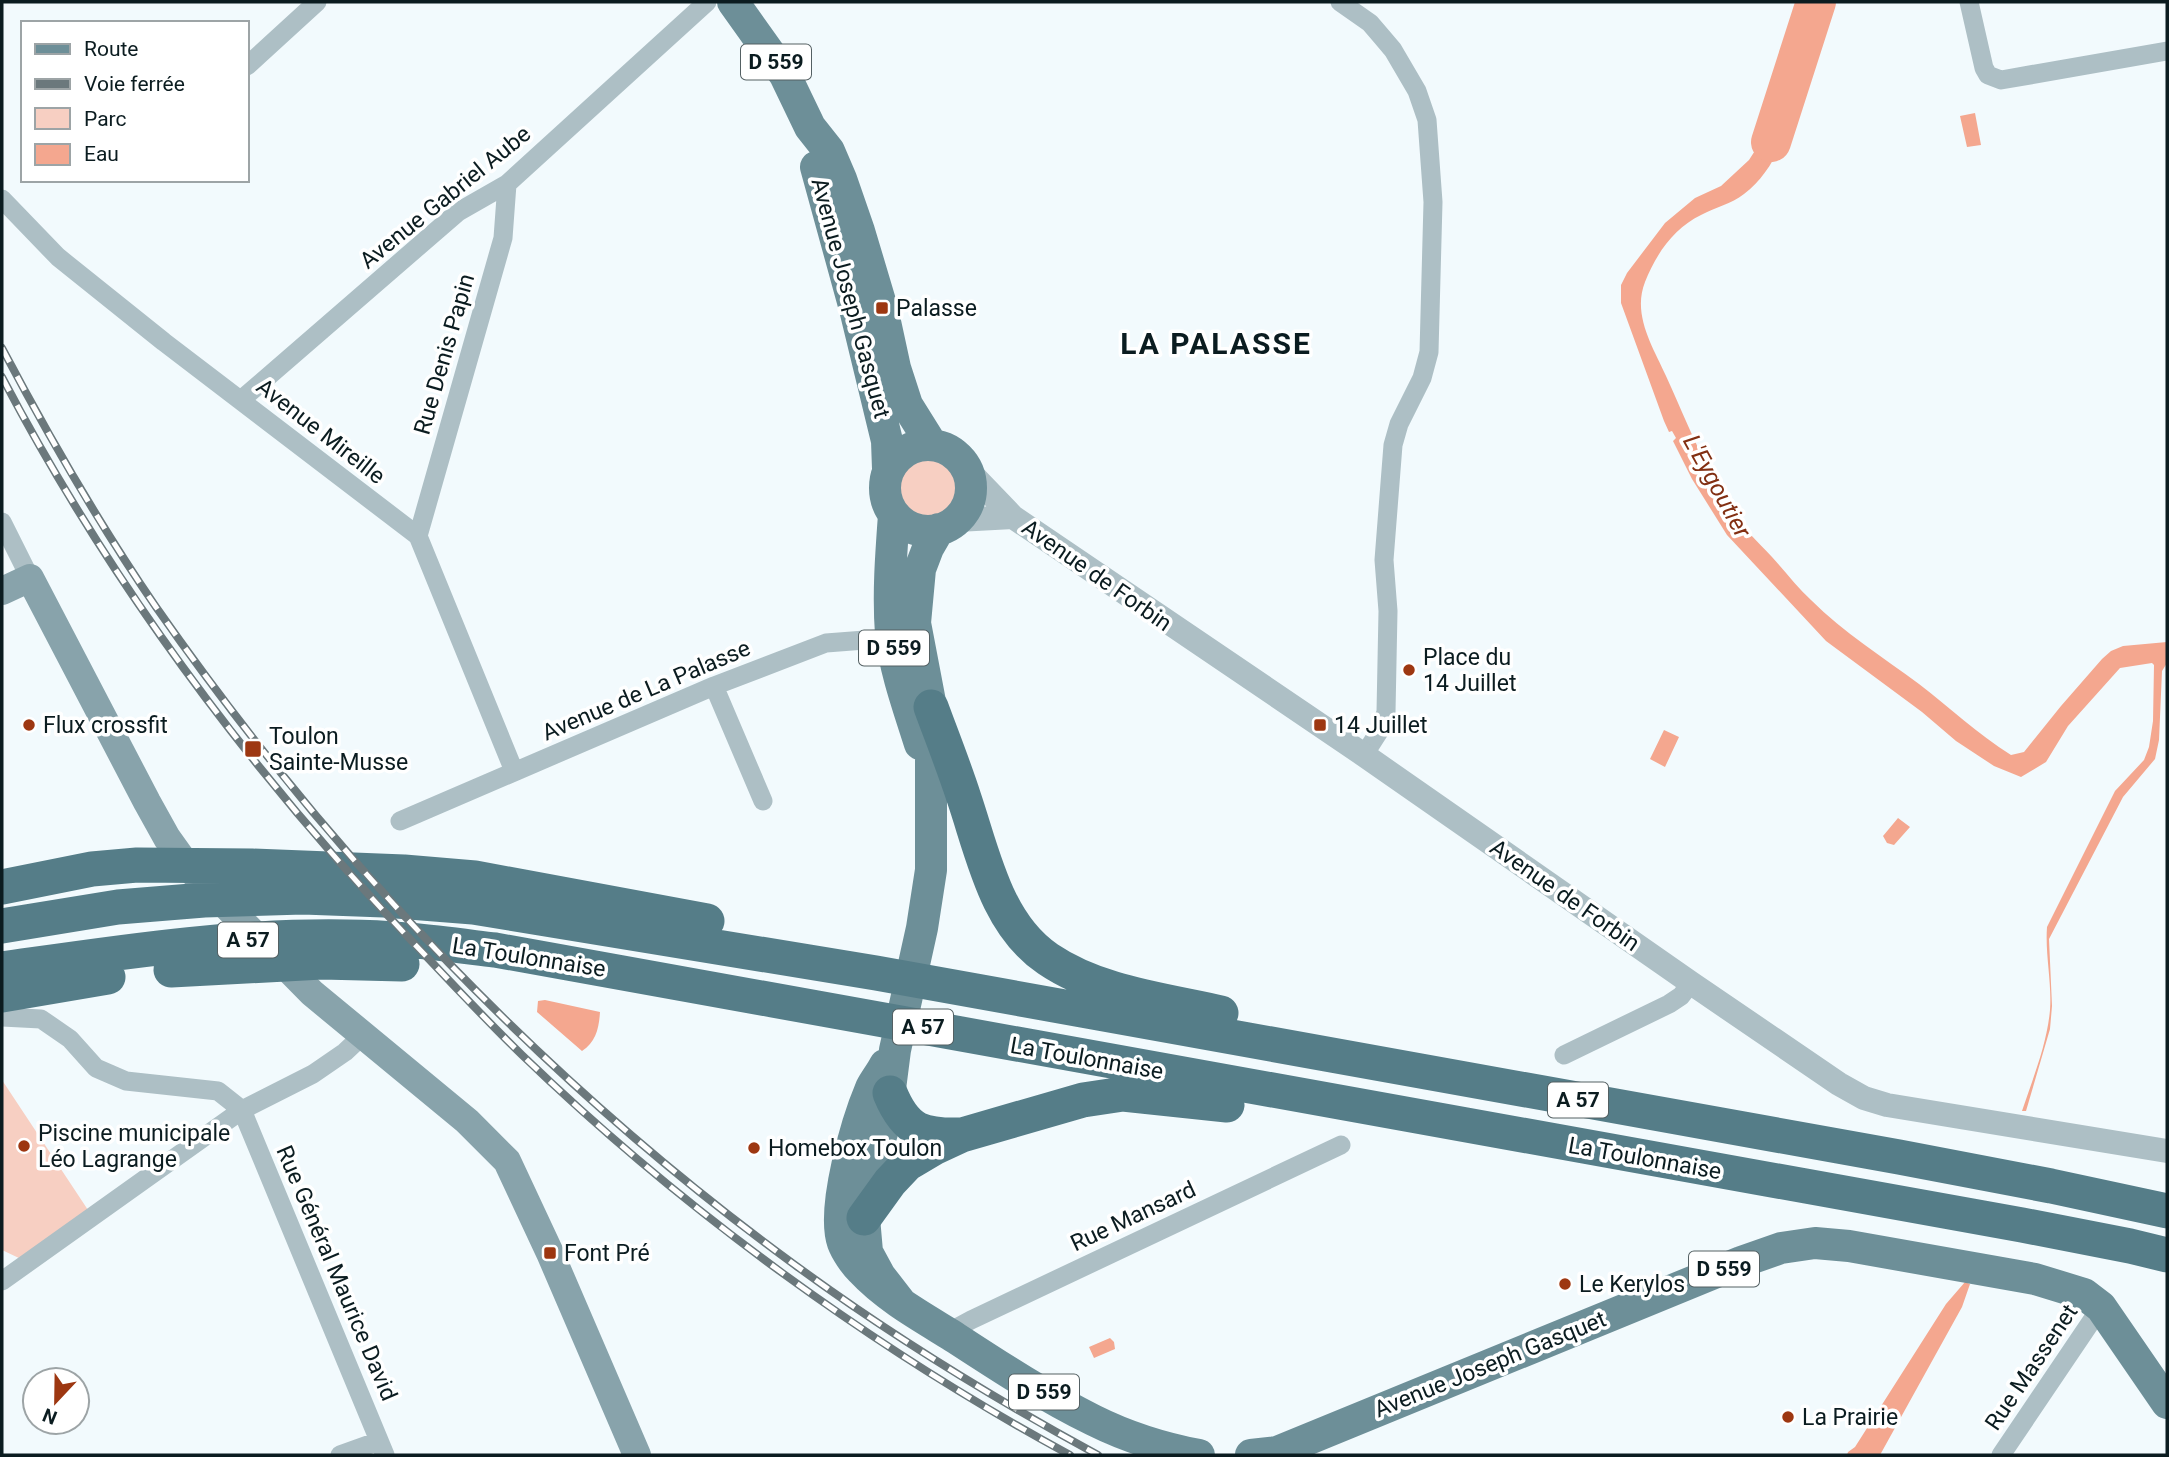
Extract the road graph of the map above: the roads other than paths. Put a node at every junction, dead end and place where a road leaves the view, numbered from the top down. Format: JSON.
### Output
{"nodes":[{"id":1,"x":317,"y":2,"type":"edge"},
{"id":2,"x":707,"y":2,"type":"edge"},
{"id":3,"x":733,"y":2,"type":"edge"},
{"id":4,"x":1340,"y":2,"type":"edge"},
{"id":5,"x":1969,"y":2,"type":"edge"},
{"id":6,"x":2167,"y":51,"type":"edge"},
{"id":7,"x":248,"y":65,"type":"edge"},
{"id":8,"x":507,"y":184,"type":"junction"},
{"id":9,"x":2,"y":199,"type":"edge"},
{"id":10,"x":877,"y":347,"type":"junction"},
{"id":11,"x":241,"y":400,"type":"junction"},
{"id":12,"x":932,"y":445,"type":"junction"},
{"id":13,"x":888,"y":469,"type":"junction"},
{"id":14,"x":967,"y":469,"type":"junction"},
{"id":15,"x":894,"y":515,"type":"junction"},
{"id":16,"x":1013,"y":517,"type":"junction"},
{"id":17,"x":2,"y":522,"type":"edge"},
{"id":18,"x":948,"y":525,"type":"junction"},
{"id":19,"x":418,"y":536,"type":"junction"},
{"id":20,"x":30,"y":578,"type":"junction"},
{"id":21,"x":2,"y":591,"type":"edge"},
{"id":22,"x":903,"y":629,"type":"junction"},
{"id":23,"x":714,"y":687,"type":"junction"},
{"id":24,"x":931,"y":707,"type":"junction"},
{"id":25,"x":1364,"y":755,"type":"junction"},
{"id":26,"x":514,"y":771,"type":"junction"},
{"id":27,"x":931,"y":775,"type":"junction"},
{"id":28,"x":763,"y":801,"type":"dead end"},
{"id":29,"x":400,"y":821,"type":"dead end"},
{"id":30,"x":2,"y":887,"type":"edge"},
{"id":31,"x":474,"y":893,"type":"junction"},
{"id":32,"x":2,"y":926,"type":"edge"},
{"id":33,"x":495,"y":950,"type":"junction"},
{"id":34,"x":2,"y":969,"type":"edge"},
{"id":35,"x":1690,"y":983,"type":"junction"},
{"id":36,"x":2,"y":995,"type":"edge"},
{"id":37,"x":2,"y":1017,"type":"edge"},
{"id":38,"x":362,"y":1036,"type":"junction"},
{"id":39,"x":895,"y":1050,"type":"junction"},
{"id":40,"x":1564,"y":1055,"type":"dead end"},
{"id":41,"x":1474,"y":1081,"type":"junction"},
{"id":42,"x":891,"y":1093,"type":"junction"},
{"id":43,"x":242,"y":1110,"type":"junction"},
{"id":44,"x":962,"y":1135,"type":"junction"},
{"id":45,"x":1341,"y":1146,"type":"dead end"},
{"id":46,"x":2167,"y":1151,"type":"edge"},
{"id":47,"x":1612,"y":1152,"type":"junction"},
{"id":48,"x":2167,"y":1211,"type":"edge"},
{"id":49,"x":864,"y":1218,"type":"junction"},
{"id":50,"x":2167,"y":1255,"type":"edge"},
{"id":51,"x":2,"y":1281,"type":"edge"},
{"id":52,"x":901,"y":1303,"type":"junction"},
{"id":53,"x":2101,"y":1307,"type":"junction"},
{"id":54,"x":947,"y":1333,"type":"junction"},
{"id":55,"x":2167,"y":1403,"type":"edge"},
{"id":56,"x":382,"y":1448,"type":"edge"},
{"id":57,"x":340,"y":1455,"type":"edge"},
{"id":58,"x":638,"y":1455,"type":"edge"},
{"id":59,"x":1199,"y":1455,"type":"edge"},
{"id":60,"x":1251,"y":1455,"type":"edge"},
{"id":61,"x":2001,"y":1455,"type":"edge"}],
"edges":[{"from":1,"to":7,"type":"street"},
{"from":2,"to":8,"type":"street","name":"Avenue Gabriel Aube"},
{"from":3,"to":10,"type":"main road","name":"Avenue Joseph Gasquet","number":"D 559"},
{"from":4,"to":25,"type":"street"},
{"from":5,"to":6,"type":"street"},
{"from":8,"to":11,"type":"street","name":"Avenue Gabriel Aube"},
{"from":8,"to":19,"type":"street","name":"Rue Denis Papin"},
{"from":9,"to":11,"type":"street","name":"Avenue Mireille"},
{"from":10,"to":12,"type":"main road","name":"Avenue Joseph Gasquet","number":"D 559"},
{"from":10,"to":13,"type":"main road","name":"Avenue Joseph Gasquet","number":"D 559"},
{"from":11,"to":19,"type":"street","name":"Avenue Mireille"},
{"from":12,"to":13,"type":"main road"},
{"from":12,"to":14,"type":"main road"},
{"from":13,"to":15,"type":"main road"},
{"from":14,"to":16,"type":"street","name":"Avenue de Forbin"},
{"from":14,"to":18,"type":"main road"},
{"from":15,"to":18,"type":"main road"},
{"from":15,"to":22,"type":"main road","number":"D 559"},
{"from":16,"to":18,"type":"street"},
{"from":16,"to":25,"type":"street","name":"Avenue de Forbin"},
{"from":17,"to":20,"type":"street"},
{"from":18,"to":22,"type":"main road","number":"D 559"},
{"from":19,"to":26,"type":"street"},
{"from":20,"to":21,"type":"main road"},
{"from":20,"to":38,"type":"main road"},
{"from":22,"to":23,"type":"street","name":"Avenue de La Palasse"},
{"from":22,"to":24,"type":"main road","number":"D 559"},
{"from":22,"to":27,"type":"main road","number":"D 559"},
{"from":23,"to":26,"type":"street","name":"Avenue de La Palasse"},
{"from":23,"to":28,"type":"street"},
{"from":24,"to":27,"type":"main road","number":"D 559"},
{"from":24,"to":41,"type":"highway"},
{"from":25,"to":35,"type":"street","name":"Avenue de Forbin"},
{"from":26,"to":29,"type":"street","name":"Avenue de La Palasse"},
{"from":27,"to":39,"type":"main road","number":"D 559"},
{"from":30,"to":31,"type":"highway"},
{"from":31,"to":32,"type":"highway","name":"La Toulonnaise","number":"A 57"},
{"from":31,"to":41,"type":"highway","name":"La Toulonnaise","number":"A 57"},
{"from":33,"to":34,"type":"highway","name":"La Toulonnaise","number":"A 57"},
{"from":33,"to":36,"type":"highway"},
{"from":33,"to":47,"type":"highway","name":"La Toulonnaise","number":"A 57"},
{"from":35,"to":40,"type":"street"},
{"from":35,"to":46,"type":"street","name":"Avenue de Forbin"},
{"from":37,"to":43,"type":"street"},
{"from":38,"to":43,"type":"street"},
{"from":38,"to":58,"type":"main road"},
{"from":39,"to":42,"type":"main road","number":"D 559"},
{"from":39,"to":52,"type":"main road","number":"D 559"},
{"from":41,"to":48,"type":"highway","name":"La Toulonnaise","number":"A 57"},
{"from":42,"to":44,"type":"highway"},
{"from":42,"to":49,"type":"main road","number":"D 559"},
{"from":43,"to":51,"type":"street"},
{"from":43,"to":56,"type":"street","name":"Rue Général Maurice David"},
{"from":44,"to":47,"type":"highway"},
{"from":44,"to":49,"type":"highway"},
{"from":45,"to":54,"type":"street","name":"Rue Mansard"},
{"from":47,"to":50,"type":"highway","name":"La Toulonnaise","number":"A 57"},
{"from":49,"to":52,"type":"main road","number":"D 559"},
{"from":52,"to":54,"type":"main road","number":"D 559"},
{"from":53,"to":55,"type":"main road","name":"Avenue Joseph Gasquet","number":"D 559"},
{"from":53,"to":60,"type":"main road","name":"Avenue Joseph Gasquet","number":"D 559"},
{"from":53,"to":61,"type":"street","name":"Rue Massenet"},
{"from":54,"to":59,"type":"main road","number":"D 559"},
{"from":56,"to":57,"type":"street"}]}
